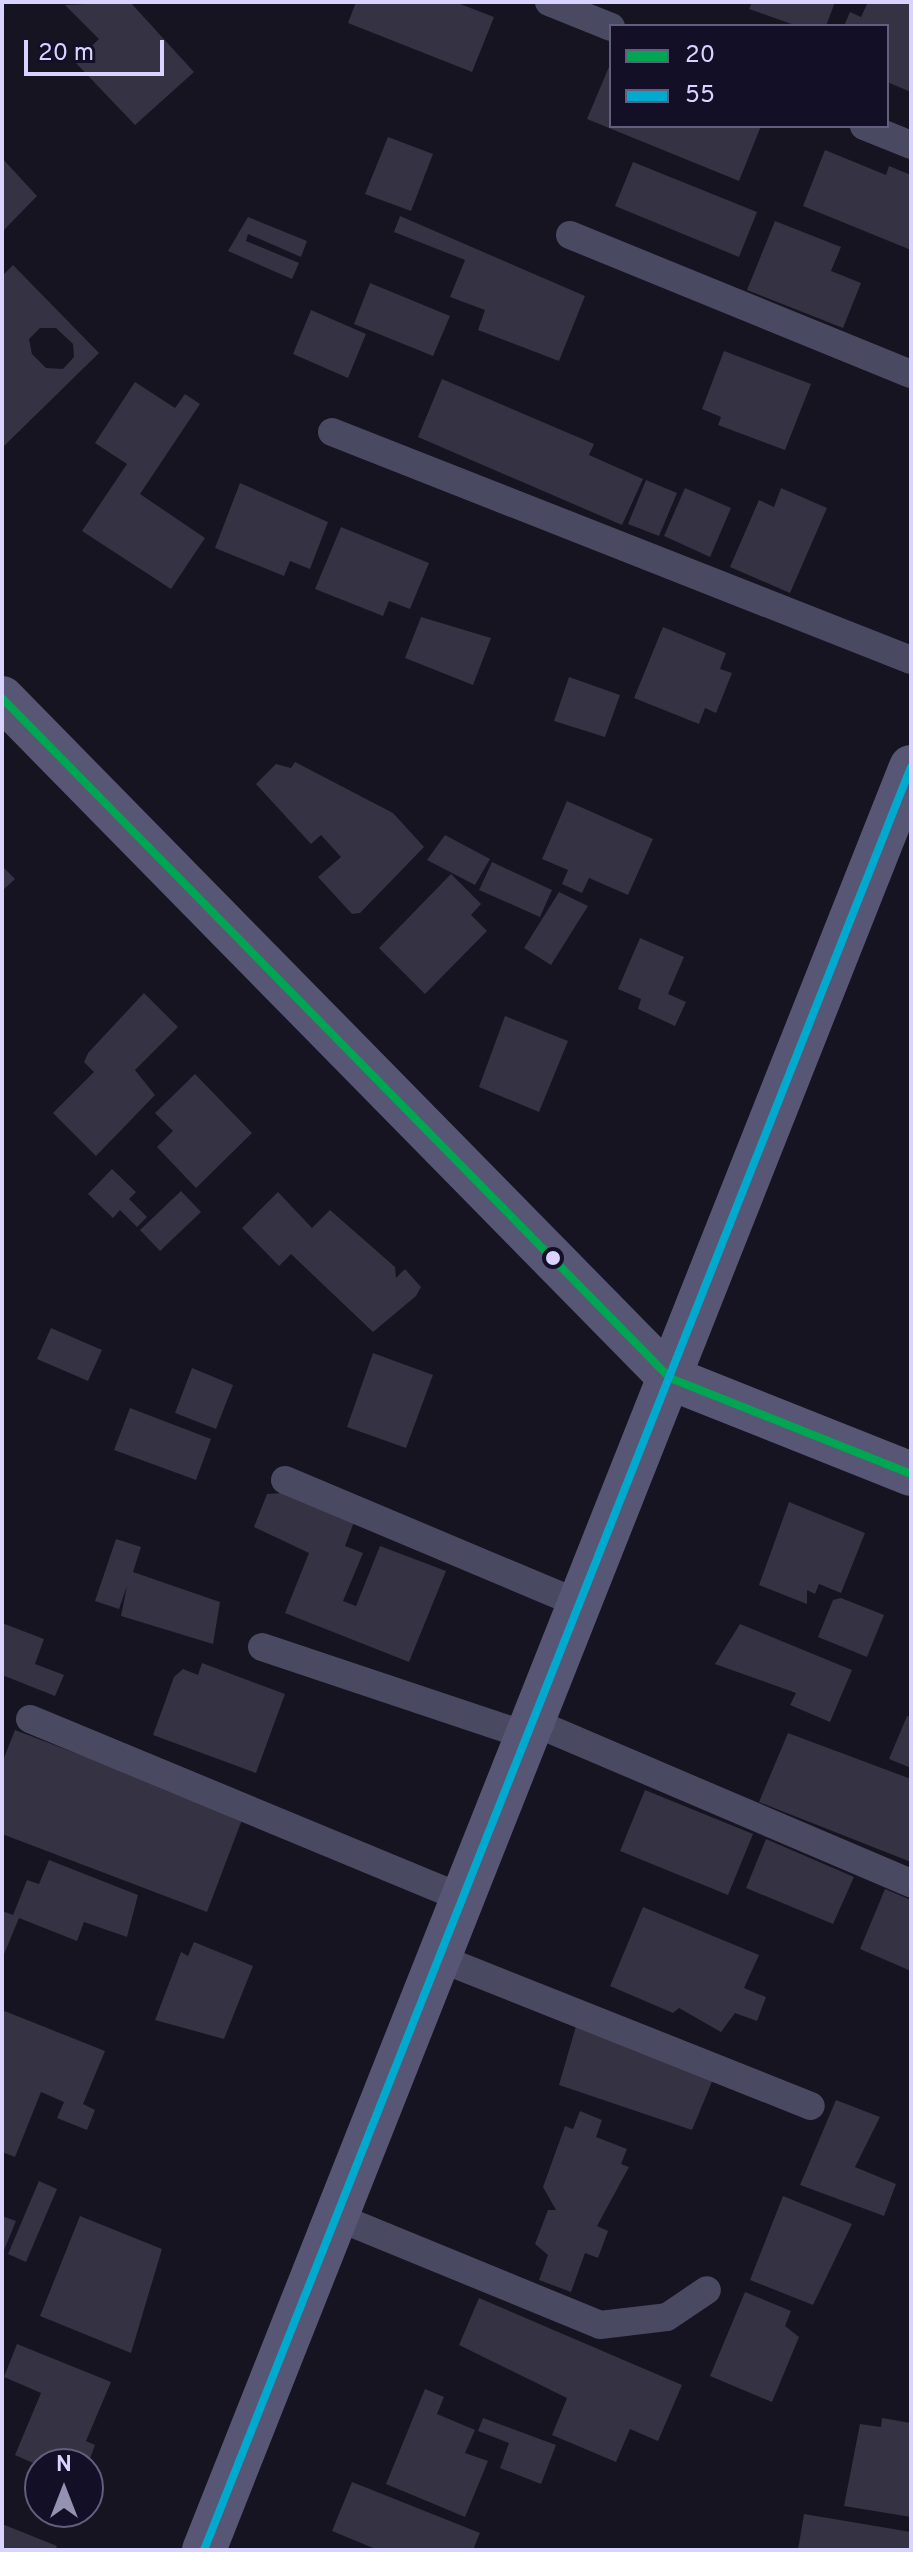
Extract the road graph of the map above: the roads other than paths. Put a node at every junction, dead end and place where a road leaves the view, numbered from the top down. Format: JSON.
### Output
{"nodes":[{"id":1,"x":549,"y":2,"type":"edge"},
{"id":2,"x":609,"y":26,"type":"edge"},
{"id":3,"x":869,"y":128,"type":"edge"},
{"id":4,"x":911,"y":145,"type":"edge"},
{"id":5,"x":570,"y":235,"type":"dead end"},
{"id":6,"x":911,"y":374,"type":"edge"},
{"id":7,"x":332,"y":432,"type":"dead end"},
{"id":8,"x":911,"y":660,"type":"edge"},
{"id":9,"x":2,"y":698,"type":"edge"},
{"id":10,"x":911,"y":767,"type":"edge"},
{"id":11,"x":670,"y":1378,"type":"junction"},
{"id":12,"x":911,"y":1474,"type":"edge"},
{"id":13,"x":285,"y":1480,"type":"dead end"},
{"id":14,"x":580,"y":1604,"type":"junction"},
{"id":15,"x":262,"y":1647,"type":"dead end"},
{"id":16,"x":30,"y":1719,"type":"dead end"},
{"id":17,"x":530,"y":1729,"type":"junction"},
{"id":18,"x":911,"y":1883,"type":"edge"},
{"id":19,"x":463,"y":1898,"type":"junction"},
{"id":20,"x":439,"y":1958,"type":"junction"},
{"id":21,"x":811,"y":2106,"type":"dead end"},
{"id":22,"x":337,"y":2217,"type":"junction"},
{"id":23,"x":707,"y":2290,"type":"dead end"},
{"id":24,"x":205,"y":2550,"type":"edge"}],
"edges":[{"from":1,"to":2,"type":"lane"},
{"from":3,"to":4,"type":"lane"},
{"from":5,"to":6,"type":"lane"},
{"from":7,"to":8,"type":"lane"},
{"from":9,"to":11,"type":"street"},
{"from":10,"to":11,"type":"street"},
{"from":11,"to":12,"type":"street"},
{"from":11,"to":14,"type":"street"},
{"from":13,"to":14,"type":"lane"},
{"from":14,"to":17,"type":"street"},
{"from":15,"to":17,"type":"lane"},
{"from":16,"to":19,"type":"lane"},
{"from":17,"to":18,"type":"lane"},
{"from":17,"to":19,"type":"street"},
{"from":19,"to":20,"type":"street"},
{"from":20,"to":21,"type":"lane"},
{"from":20,"to":22,"type":"street"},
{"from":22,"to":23,"type":"lane"},
{"from":22,"to":24,"type":"street"}]}
